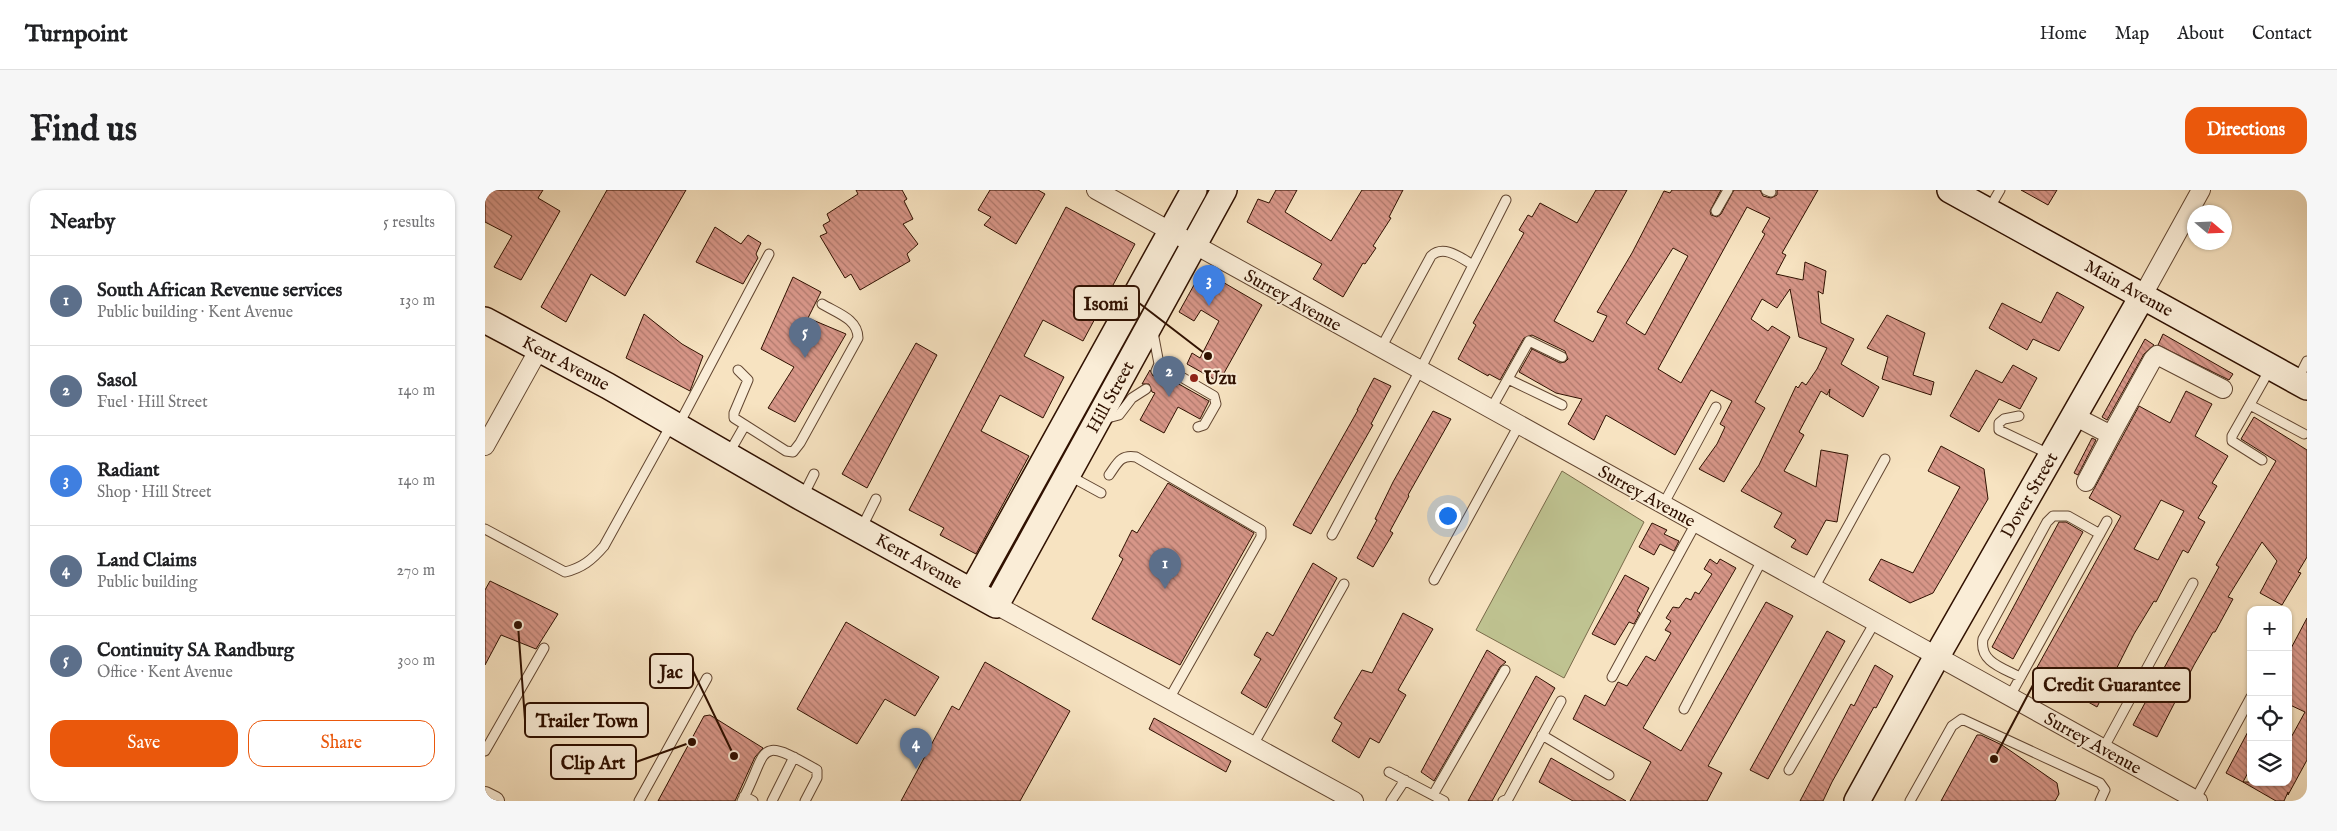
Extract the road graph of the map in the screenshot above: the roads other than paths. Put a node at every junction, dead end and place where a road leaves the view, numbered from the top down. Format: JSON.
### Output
{"nodes":[{"id":1,"x":1096,"y":190,"type":"edge"},
{"id":2,"x":1194,"y":190,"type":"edge"},
{"id":3,"x":1224,"y":190,"type":"edge"},
{"id":4,"x":1728,"y":190,"type":"edge"},
{"id":5,"x":1950,"y":190,"type":"edge"},
{"id":6,"x":2000,"y":190,"type":"edge"},
{"id":7,"x":2201,"y":190,"type":"edge"},
{"id":8,"x":1506,"y":200,"type":"dead end"},
{"id":9,"x":1716,"y":211,"type":"dead end"},
{"id":10,"x":1988,"y":211,"type":"junction"},
{"id":11,"x":1171,"y":232,"type":"junction"},
{"id":12,"x":1194,"y":245,"type":"junction"},
{"id":13,"x":769,"y":254,"type":"dead end"},
{"id":14,"x":1473,"y":265,"type":"junction"},
{"id":15,"x":2143,"y":295,"type":"junction"},
{"id":16,"x":822,"y":304,"type":"dead end"},
{"id":17,"x":485,"y":320,"type":"edge"},
{"id":18,"x":1152,"y":322,"type":"junction"},
{"id":19,"x":1381,"y":348,"type":"junction"},
{"id":20,"x":539,"y":349,"type":"junction"},
{"id":21,"x":1562,"y":357,"type":"dead end"},
{"id":22,"x":2271,"y":367,"type":"junction"},
{"id":23,"x":738,"y":370,"type":"dead end"},
{"id":24,"x":1420,"y":370,"type":"junction"},
{"id":25,"x":2303,"y":376,"type":"edge"},
{"id":26,"x":1508,"y":379,"type":"junction"},
{"id":27,"x":2223,"y":389,"type":"dead end"},
{"id":28,"x":1143,"y":391,"type":"dead end"},
{"id":29,"x":1562,"y":405,"type":"dead end"},
{"id":30,"x":2250,"y":405,"type":"junction"},
{"id":31,"x":1716,"y":407,"type":"dead end"},
{"id":32,"x":1491,"y":409,"type":"junction"},
{"id":33,"x":2019,"y":416,"type":"dead end"},
{"id":34,"x":2074,"y":416,"type":"junction"},
{"id":35,"x":1099,"y":419,"type":"junction"},
{"id":36,"x":675,"y":425,"type":"junction"},
{"id":37,"x":745,"y":425,"type":"junction"},
{"id":38,"x":1519,"y":425,"type":"junction"},
{"id":39,"x":1198,"y":427,"type":"dead end"},
{"id":40,"x":2304,"y":434,"type":"dead end"},
{"id":41,"x":2111,"y":435,"type":"junction"},
{"id":42,"x":485,"y":446,"type":"edge"},
{"id":43,"x":728,"y":456,"type":"junction"},
{"id":44,"x":2051,"y":456,"type":"junction"},
{"id":45,"x":1885,"y":459,"type":"dead end"},
{"id":46,"x":2262,"y":460,"type":"dead end"},
{"id":47,"x":814,"y":474,"type":"dead end"},
{"id":48,"x":1068,"y":475,"type":"junction"},
{"id":49,"x":1109,"y":475,"type":"dead end"},
{"id":50,"x":2086,"y":482,"type":"dead end"},
{"id":51,"x":1101,"y":493,"type":"dead end"},
{"id":52,"x":802,"y":498,"type":"junction"},
{"id":53,"x":876,"y":499,"type":"dead end"},
{"id":54,"x":1663,"y":505,"type":"junction"},
{"id":55,"x":2107,"y":521,"type":"dead end"},
{"id":56,"x":1696,"y":523,"type":"junction"},
{"id":57,"x":485,"y":529,"type":"edge"},
{"id":58,"x":861,"y":529,"type":"junction"},
{"id":59,"x":2100,"y":534,"type":"junction"},
{"id":60,"x":1332,"y":535,"type":"dead end"},
{"id":61,"x":1762,"y":560,"type":"junction"},
{"id":62,"x":1434,"y":580,"type":"dead end"},
{"id":63,"x":2193,"y":583,"type":"dead end"},
{"id":64,"x":1344,"y":584,"type":"dead end"},
{"id":65,"x":1814,"y":588,"type":"junction"},
{"id":66,"x":972,"y":591,"type":"junction"},
{"id":67,"x":996,"y":605,"type":"junction"},
{"id":68,"x":1875,"y":622,"type":"junction"},
{"id":69,"x":544,"y":648,"type":"dead end"},
{"id":70,"x":1937,"y":656,"type":"junction"},
{"id":71,"x":1505,"y":670,"type":"dead end"},
{"id":72,"x":2020,"y":677,"type":"junction"},
{"id":73,"x":707,"y":678,"type":"dead end"},
{"id":74,"x":1612,"y":678,"type":"dead end"},
{"id":75,"x":2010,"y":696,"type":"junction"},
{"id":76,"x":1169,"y":700,"type":"junction"},
{"id":77,"x":1561,"y":701,"type":"dead end"},
{"id":78,"x":2247,"y":704,"type":"edge"},
{"id":79,"x":1684,"y":709,"type":"dead end"},
{"id":80,"x":1542,"y":736,"type":"junction"},
{"id":81,"x":1253,"y":746,"type":"junction"},
{"id":82,"x":2103,"y":750,"type":"junction"},
{"id":83,"x":485,"y":751,"type":"edge"},
{"id":84,"x":794,"y":757,"type":"junction"},
{"id":85,"x":1789,"y":770,"type":"dead end"},
{"id":86,"x":1389,"y":772,"type":"dead end"},
{"id":87,"x":1609,"y":775,"type":"dead end"},
{"id":88,"x":1405,"y":780,"type":"junction"},
{"id":89,"x":485,"y":796,"type":"edge"},
{"id":90,"x":1433,"y":796,"type":"junction"},
{"id":91,"x":743,"y":799,"type":"edge"},
{"id":92,"x":2191,"y":799,"type":"edge"},
{"id":93,"x":1508,"y":800,"type":"edge"},
{"id":94,"x":495,"y":801,"type":"edge"},
{"id":95,"x":639,"y":801,"type":"edge"},
{"id":96,"x":753,"y":801,"type":"edge"},
{"id":97,"x":771,"y":801,"type":"edge"},
{"id":98,"x":805,"y":801,"type":"edge"},
{"id":99,"x":1354,"y":801,"type":"edge"},
{"id":100,"x":1391,"y":801,"type":"edge"},
{"id":101,"x":1444,"y":801,"type":"edge"},
{"id":102,"x":1857,"y":801,"type":"edge"},
{"id":103,"x":1910,"y":801,"type":"edge"},
{"id":104,"x":2100,"y":801,"type":"edge"}],
"edges":[{"from":1,"to":11,"type":"street","name":"Surrey Avenue"},
{"from":2,"to":11,"type":"main road","name":"Hill Street"},
{"from":3,"to":12,"type":"main road","name":"Hill Street"},
{"from":4,"to":9,"type":"lane"},
{"from":5,"to":10,"type":"main road","name":"Main Avenue"},
{"from":6,"to":10,"type":"lane"},
{"from":7,"to":15,"type":"street","name":"Dover Street"},
{"from":8,"to":14,"type":"lane"},
{"from":10,"to":15,"type":"main road","name":"Main Avenue"},
{"from":11,"to":12,"type":"street","name":"Surrey Avenue"},
{"from":11,"to":66,"type":"main road","name":"Hill Street"},
{"from":12,"to":18,"type":"main road","name":"Hill Street"},
{"from":12,"to":19,"type":"street","name":"Surrey Avenue"},
{"from":13,"to":36,"type":"lane"},
{"from":14,"to":19,"type":"lane"},
{"from":14,"to":24,"type":"lane"},
{"from":15,"to":22,"type":"main road","name":"Main Avenue"},
{"from":15,"to":34,"type":"main road","name":"Dover Street"},
{"from":16,"to":37,"type":"lane"},
{"from":17,"to":20,"type":"main road","name":"Kent Avenue"},
{"from":18,"to":35,"type":"main road","name":"Hill Street"},
{"from":18,"to":39,"type":"lane"},
{"from":19,"to":24,"type":"street","name":"Surrey Avenue"},
{"from":20,"to":36,"type":"main road","name":"Kent Avenue"},
{"from":20,"to":42,"type":"street"},
{"from":21,"to":26,"type":"lane"},
{"from":22,"to":25,"type":"main road","name":"Main Avenue"},
{"from":22,"to":30,"type":"lane"},
{"from":23,"to":37,"type":"lane"},
{"from":24,"to":32,"type":"street","name":"Surrey Avenue"},
{"from":24,"to":60,"type":"lane"},
{"from":26,"to":29,"type":"lane"},
{"from":26,"to":32,"type":"lane"},
{"from":27,"to":41,"type":"street"},
{"from":28,"to":35,"type":"lane"},
{"from":30,"to":40,"type":"lane"},
{"from":30,"to":46,"type":"lane"},
{"from":31,"to":54,"type":"lane"},
{"from":32,"to":38,"type":"street","name":"Surrey Avenue"},
{"from":33,"to":44,"type":"lane"},
{"from":34,"to":41,"type":"street"},
{"from":34,"to":44,"type":"main road","name":"Dover Street"},
{"from":35,"to":48,"type":"main road","name":"Hill Street"},
{"from":36,"to":43,"type":"main road","name":"Kent Avenue"},
{"from":36,"to":57,"type":"lane"},
{"from":37,"to":43,"type":"lane"},
{"from":38,"to":54,"type":"street","name":"Surrey Avenue"},
{"from":38,"to":62,"type":"lane"},
{"from":41,"to":50,"type":"street"},
{"from":43,"to":52,"type":"main road","name":"Kent Avenue"},
{"from":44,"to":70,"type":"main road","name":"Dover Street"},
{"from":45,"to":65,"type":"lane"},
{"from":47,"to":52,"type":"lane"},
{"from":48,"to":51,"type":"lane"},
{"from":48,"to":67,"type":"main road","name":"Hill Street"},
{"from":49,"to":76,"type":"lane"},
{"from":52,"to":58,"type":"main road","name":"Kent Avenue"},
{"from":53,"to":58,"type":"lane"},
{"from":54,"to":56,"type":"street","name":"Surrey Avenue"},
{"from":55,"to":59,"type":"lane"},
{"from":56,"to":61,"type":"street","name":"Surrey Avenue"},
{"from":56,"to":74,"type":"lane"},
{"from":58,"to":66,"type":"main road","name":"Kent Avenue"},
{"from":59,"to":72,"type":"lane"},
{"from":59,"to":72,"type":"lane"},
{"from":61,"to":65,"type":"street","name":"Surrey Avenue"},
{"from":61,"to":79,"type":"lane"},
{"from":63,"to":82,"type":"lane"},
{"from":64,"to":81,"type":"lane"},
{"from":65,"to":68,"type":"street","name":"Surrey Avenue"},
{"from":66,"to":67,"type":"main road","name":"Kent Avenue"},
{"from":67,"to":76,"type":"street","name":"Kent Avenue"},
{"from":68,"to":70,"type":"street","name":"Surrey Avenue"},
{"from":68,"to":85,"type":"lane"},
{"from":69,"to":83,"type":"lane"},
{"from":70,"to":75,"type":"street","name":"Surrey Avenue"},
{"from":70,"to":102,"type":"main road","name":"Dover Street"},
{"from":71,"to":90,"type":"lane"},
{"from":72,"to":75,"type":"lane"},
{"from":73,"to":95,"type":"lane"},
{"from":75,"to":82,"type":"street","name":"Surrey Avenue"},
{"from":76,"to":81,"type":"street","name":"Kent Avenue"},
{"from":77,"to":80,"type":"lane"},
{"from":78,"to":92,"type":"lane"},
{"from":80,"to":87,"type":"lane"},
{"from":80,"to":93,"type":"lane"},
{"from":81,"to":99,"type":"street","name":"Kent Avenue"},
{"from":82,"to":92,"type":"street","name":"Surrey Avenue"},
{"from":84,"to":91,"type":"lane"},
{"from":84,"to":97,"type":"lane"},
{"from":84,"to":98,"type":"lane"},
{"from":86,"to":88,"type":"lane"},
{"from":88,"to":90,"type":"lane"},
{"from":88,"to":100,"type":"lane"},
{"from":89,"to":94,"type":"street"},
{"from":90,"to":101,"type":"lane"},
{"from":91,"to":96,"type":"lane"},
{"from":103,"to":104,"type":"lane"}]}
